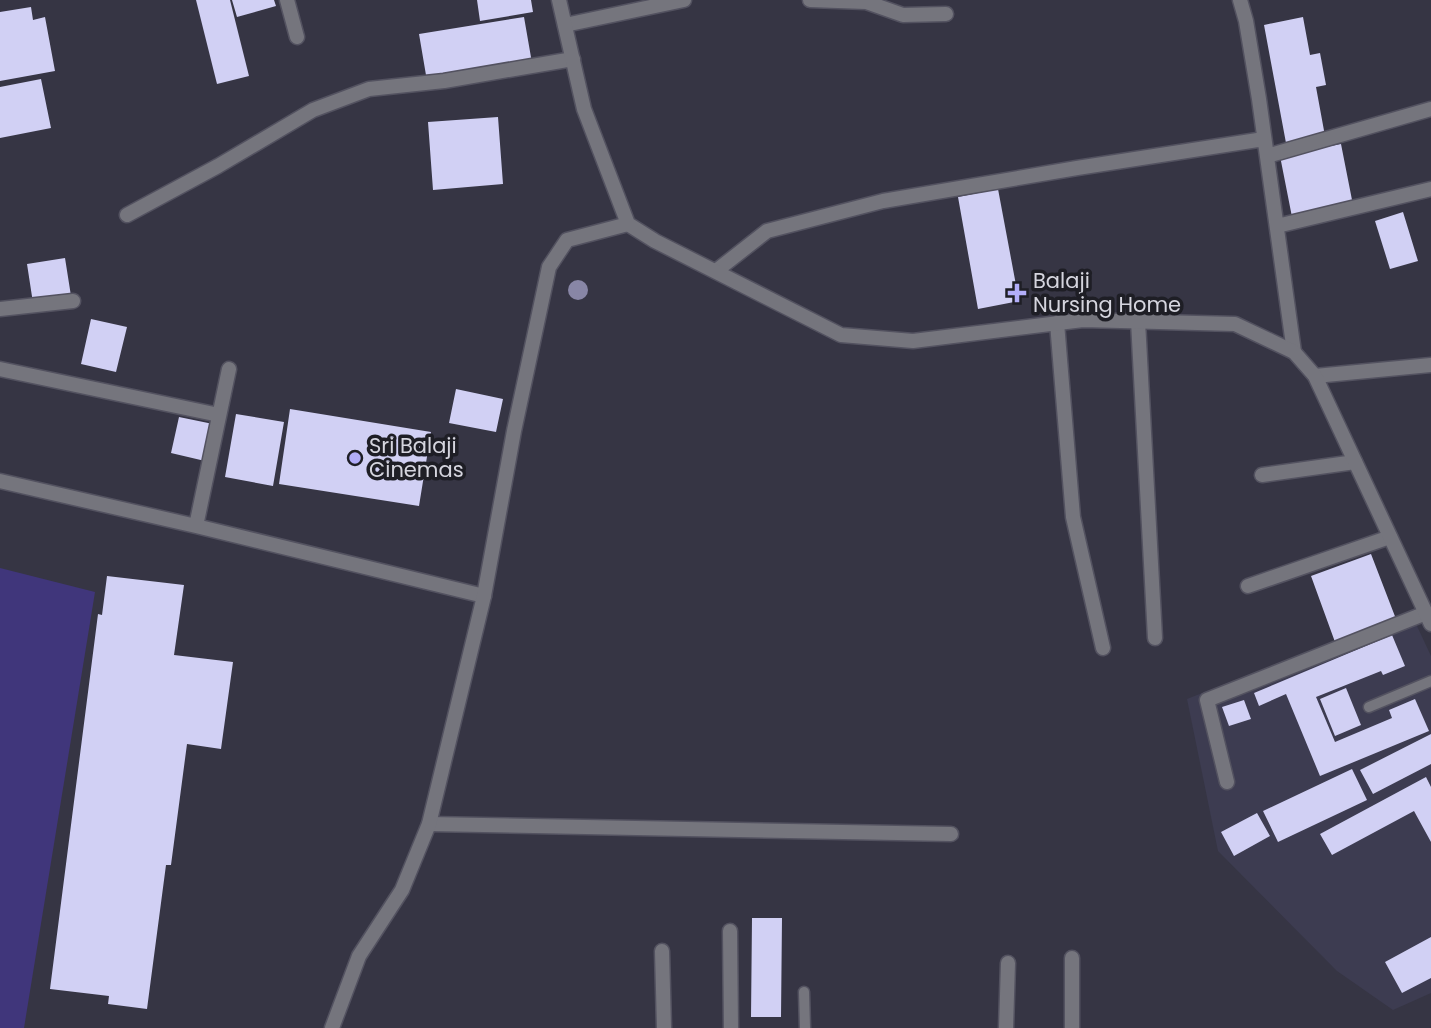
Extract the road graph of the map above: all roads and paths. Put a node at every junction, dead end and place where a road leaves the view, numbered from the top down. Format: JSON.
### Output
{"nodes":[{"id":1,"x":287,"y":0,"type":"edge"},
{"id":2,"x":559,"y":0,"type":"edge"},
{"id":3,"x":684,"y":0,"type":"edge"},
{"id":4,"x":810,"y":0,"type":"edge"},
{"id":5,"x":1240,"y":0,"type":"edge"},
{"id":6,"x":946,"y":14,"type":"dead end"},
{"id":7,"x":565,"y":25,"type":"junction"},
{"id":8,"x":297,"y":37,"type":"dead end"},
{"id":9,"x":573,"y":59,"type":"junction"},
{"id":10,"x":1431,"y":109,"type":"edge"},
{"id":11,"x":1264,"y":139,"type":"junction"},
{"id":12,"x":1267,"y":156,"type":"junction"},
{"id":13,"x":1431,"y":189,"type":"edge"},
{"id":14,"x":127,"y":215,"type":"dead end"},
{"id":15,"x":628,"y":224,"type":"junction"},
{"id":16,"x":1277,"y":226,"type":"junction"},
{"id":17,"x":716,"y":271,"type":"junction"},
{"id":18,"x":73,"y":301,"type":"dead end"},
{"id":19,"x":0,"y":309,"type":"edge"},
{"id":20,"x":1138,"y":321,"type":"junction"},
{"id":21,"x":1057,"y":323,"type":"junction"},
{"id":22,"x":1294,"y":352,"type":"junction"},
{"id":23,"x":1431,"y":365,"type":"edge"},
{"id":24,"x":0,"y":369,"type":"edge"},
{"id":25,"x":229,"y":369,"type":"dead end"},
{"id":26,"x":1315,"y":376,"type":"junction"},
{"id":27,"x":219,"y":415,"type":"junction"},
{"id":28,"x":1355,"y":462,"type":"junction"},
{"id":29,"x":1262,"y":475,"type":"dead end"},
{"id":30,"x":0,"y":481,"type":"edge"},
{"id":31,"x":196,"y":526,"type":"junction"},
{"id":32,"x":1390,"y":537,"type":"junction"},
{"id":33,"x":1248,"y":586,"type":"dead end"},
{"id":34,"x":484,"y":596,"type":"junction"},
{"id":35,"x":1429,"y":619,"type":"edge"},
{"id":36,"x":1155,"y":638,"type":"dead end"},
{"id":37,"x":1103,"y":648,"type":"dead end"},
{"id":38,"x":1431,"y":681,"type":"edge"},
{"id":39,"x":1369,"y":707,"type":"dead end"},
{"id":40,"x":1227,"y":782,"type":"dead end"},
{"id":41,"x":429,"y":824,"type":"junction"},
{"id":42,"x":951,"y":834,"type":"dead end"},
{"id":43,"x":730,"y":931,"type":"dead end"},
{"id":44,"x":662,"y":951,"type":"dead end"},
{"id":45,"x":1072,"y":958,"type":"dead end"},
{"id":46,"x":1008,"y":963,"type":"dead end"},
{"id":47,"x":804,"y":992,"type":"dead end"},
{"id":48,"x":332,"y":1028,"type":"edge"},
{"id":49,"x":664,"y":1028,"type":"edge"},
{"id":50,"x":731,"y":1028,"type":"edge"},
{"id":51,"x":805,"y":1028,"type":"edge"},
{"id":52,"x":1006,"y":1028,"type":"edge"},
{"id":53,"x":1072,"y":1028,"type":"edge"}],
"edges":[{"from":1,"to":8,"type":"street"},
{"from":2,"to":7,"type":"street"},
{"from":3,"to":7,"type":"street"},
{"from":4,"to":6,"type":"street"},
{"from":5,"to":11,"type":"street"},
{"from":7,"to":9,"type":"street"},
{"from":9,"to":14,"type":"street"},
{"from":9,"to":15,"type":"street"},
{"from":10,"to":12,"type":"street"},
{"from":11,"to":12,"type":"street"},
{"from":11,"to":17,"type":"street"},
{"from":12,"to":16,"type":"street"},
{"from":13,"to":16,"type":"street"},
{"from":15,"to":17,"type":"street"},
{"from":15,"to":34,"type":"street"},
{"from":16,"to":22,"type":"street"},
{"from":17,"to":21,"type":"street"},
{"from":18,"to":19,"type":"street"},
{"from":20,"to":21,"type":"street"},
{"from":20,"to":22,"type":"street"},
{"from":20,"to":36,"type":"street"},
{"from":21,"to":37,"type":"street"},
{"from":22,"to":26,"type":"street"},
{"from":23,"to":26,"type":"street"},
{"from":24,"to":27,"type":"street"},
{"from":25,"to":27,"type":"street"},
{"from":26,"to":28,"type":"street"},
{"from":27,"to":31,"type":"street"},
{"from":28,"to":29,"type":"street"},
{"from":28,"to":32,"type":"street"},
{"from":30,"to":31,"type":"street"},
{"from":31,"to":34,"type":"street"},
{"from":32,"to":33,"type":"street"},
{"from":32,"to":35,"type":"street"},
{"from":34,"to":41,"type":"street"},
{"from":35,"to":40,"type":"street"},
{"from":38,"to":39,"type":"lane"},
{"from":41,"to":42,"type":"street"},
{"from":41,"to":48,"type":"street"},
{"from":43,"to":50,"type":"street"},
{"from":44,"to":49,"type":"street"},
{"from":45,"to":53,"type":"street"},
{"from":46,"to":52,"type":"street"},
{"from":47,"to":51,"type":"lane"}]}
